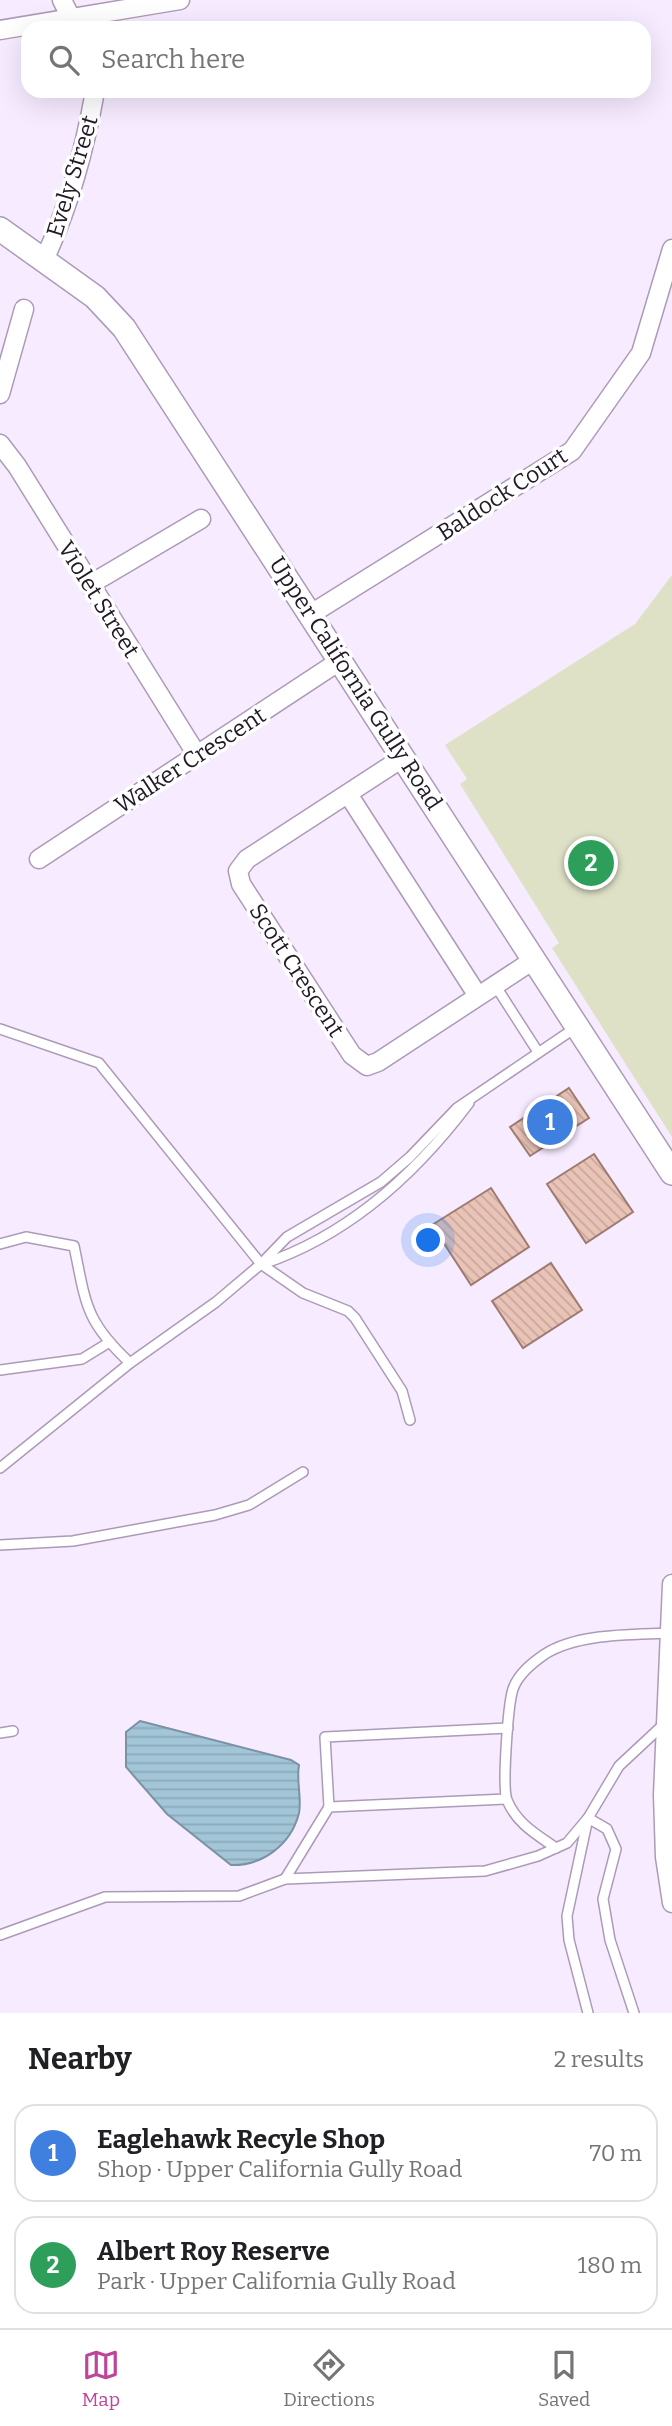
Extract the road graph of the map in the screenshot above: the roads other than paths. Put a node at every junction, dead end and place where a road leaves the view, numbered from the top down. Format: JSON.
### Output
{"nodes":[{"id":1,"x":62,"y":0,"type":"edge"},
{"id":2,"x":180,"y":0,"type":"edge"},
{"id":3,"x":71,"y":18,"type":"junction"},
{"id":4,"x":53,"y":21,"type":"edge"},
{"id":5,"x":91,"y":21,"type":"edge"},
{"id":6,"x":102,"y":21,"type":"edge"},
{"id":7,"x":21,"y":26,"type":"edge"},
{"id":8,"x":0,"y":30,"type":"edge"},
{"id":9,"x":94,"y":98,"type":"edge"},
{"id":10,"x":0,"y":229,"type":"edge"},
{"id":11,"x":672,"y":249,"type":"edge"},
{"id":12,"x":44,"y":260,"type":"junction"},
{"id":13,"x":24,"y":309,"type":"dead end"},
{"id":14,"x":0,"y":394,"type":"edge"},
{"id":15,"x":0,"y":444,"type":"edge"},
{"id":16,"x":201,"y":519,"type":"dead end"},
{"id":17,"x":89,"y":585,"type":"junction"},
{"id":18,"x":311,"y":614,"type":"junction"},
{"id":19,"x":341,"y":660,"type":"junction"},
{"id":20,"x":197,"y":755,"type":"junction"},
{"id":21,"x":404,"y":757,"type":"junction"},
{"id":22,"x":348,"y":794,"type":"junction"},
{"id":23,"x":39,"y":859,"type":"dead end"},
{"id":24,"x":535,"y":959,"type":"junction"},
{"id":25,"x":495,"y":985,"type":"junction"},
{"id":26,"x":478,"y":996,"type":"junction"},
{"id":27,"x":579,"y":1026,"type":"junction"},
{"id":28,"x":0,"y":1029,"type":"edge"},
{"id":29,"x":538,"y":1052,"type":"junction"},
{"id":30,"x":475,"y":1096,"type":"junction"},
{"id":31,"x":672,"y":1173,"type":"edge"},
{"id":32,"x":0,"y":1244,"type":"edge"},
{"id":33,"x":261,"y":1264,"type":"junction"},
{"id":34,"x":108,"y":1343,"type":"junction"},
{"id":35,"x":130,"y":1363,"type":"junction"},
{"id":36,"x":0,"y":1370,"type":"edge"},
{"id":37,"x":410,"y":1420,"type":"dead end"},
{"id":38,"x":0,"y":1468,"type":"edge"},
{"id":39,"x":303,"y":1472,"type":"dead end"},
{"id":40,"x":0,"y":1545,"type":"edge"},
{"id":41,"x":672,"y":1584,"type":"edge"},
{"id":42,"x":670,"y":1633,"type":"junction"},
{"id":43,"x":668,"y":1720,"type":"junction"},
{"id":44,"x":508,"y":1728,"type":"junction"},
{"id":45,"x":13,"y":1731,"type":"dead end"},
{"id":46,"x":0,"y":1733,"type":"edge"},
{"id":47,"x":506,"y":1799,"type":"junction"},
{"id":48,"x":329,"y":1807,"type":"junction"},
{"id":49,"x":588,"y":1818,"type":"junction"},
{"id":50,"x":556,"y":1847,"type":"junction"},
{"id":51,"x":285,"y":1879,"type":"junction"},
{"id":52,"x":672,"y":1903,"type":"edge"},
{"id":53,"x":0,"y":1935,"type":"edge"},
{"id":54,"x":588,"y":2013,"type":"edge"},
{"id":55,"x":634,"y":2013,"type":"edge"}],
"edges":[{"from":1,"to":3,"type":"street"},
{"from":2,"to":6,"type":"street"},
{"from":3,"to":4,"type":"street"},
{"from":3,"to":5,"type":"street"},
{"from":7,"to":8,"type":"street"},
{"from":9,"to":12,"type":"street","name":"Evely Street"},
{"from":10,"to":12,"type":"street","name":"Upper California Gully Road"},
{"from":11,"to":18,"type":"street","name":"Baldock Court"},
{"from":12,"to":18,"type":"street","name":"Upper California Gully Road"},
{"from":13,"to":14,"type":"street"},
{"from":15,"to":17,"type":"street","name":"Violet Street"},
{"from":16,"to":17,"type":"street"},
{"from":17,"to":20,"type":"street","name":"Violet Street"},
{"from":18,"to":19,"type":"street","name":"Upper California Gully Road"},
{"from":19,"to":20,"type":"street","name":"Walker Crescent"},
{"from":19,"to":21,"type":"street","name":"Upper California Gully Road"},
{"from":20,"to":23,"type":"street","name":"Walker Crescent"},
{"from":21,"to":22,"type":"street","name":"Scott Crescent"},
{"from":21,"to":24,"type":"street","name":"Upper California Gully Road"},
{"from":22,"to":26,"type":"street"},
{"from":22,"to":26,"type":"street","name":"Scott Crescent"},
{"from":24,"to":25,"type":"street","name":"Scott Crescent"},
{"from":24,"to":27,"type":"street","name":"Upper California Gully Road"},
{"from":25,"to":26,"type":"street","name":"Scott Crescent"},
{"from":25,"to":29,"type":"lane"},
{"from":27,"to":29,"type":"lane"},
{"from":27,"to":31,"type":"street","name":"Upper California Gully Road"},
{"from":28,"to":33,"type":"lane"},
{"from":29,"to":30,"type":"lane"},
{"from":30,"to":33,"type":"lane"},
{"from":30,"to":33,"type":"lane"},
{"from":32,"to":34,"type":"lane"},
{"from":33,"to":35,"type":"lane"},
{"from":33,"to":37,"type":"lane"},
{"from":34,"to":35,"type":"lane"},
{"from":34,"to":36,"type":"lane"},
{"from":35,"to":38,"type":"lane"},
{"from":39,"to":40,"type":"lane"},
{"from":41,"to":42,"type":"street"},
{"from":42,"to":43,"type":"street"},
{"from":42,"to":44,"type":"lane"},
{"from":43,"to":49,"type":"lane"},
{"from":43,"to":52,"type":"street"},
{"from":44,"to":47,"type":"lane"},
{"from":44,"to":48,"type":"lane"},
{"from":45,"to":46,"type":"lane"},
{"from":47,"to":48,"type":"lane"},
{"from":47,"to":50,"type":"lane"},
{"from":48,"to":51,"type":"lane"},
{"from":49,"to":50,"type":"lane"},
{"from":49,"to":54,"type":"lane"},
{"from":49,"to":55,"type":"lane"},
{"from":50,"to":51,"type":"lane"},
{"from":51,"to":53,"type":"lane"}]}
